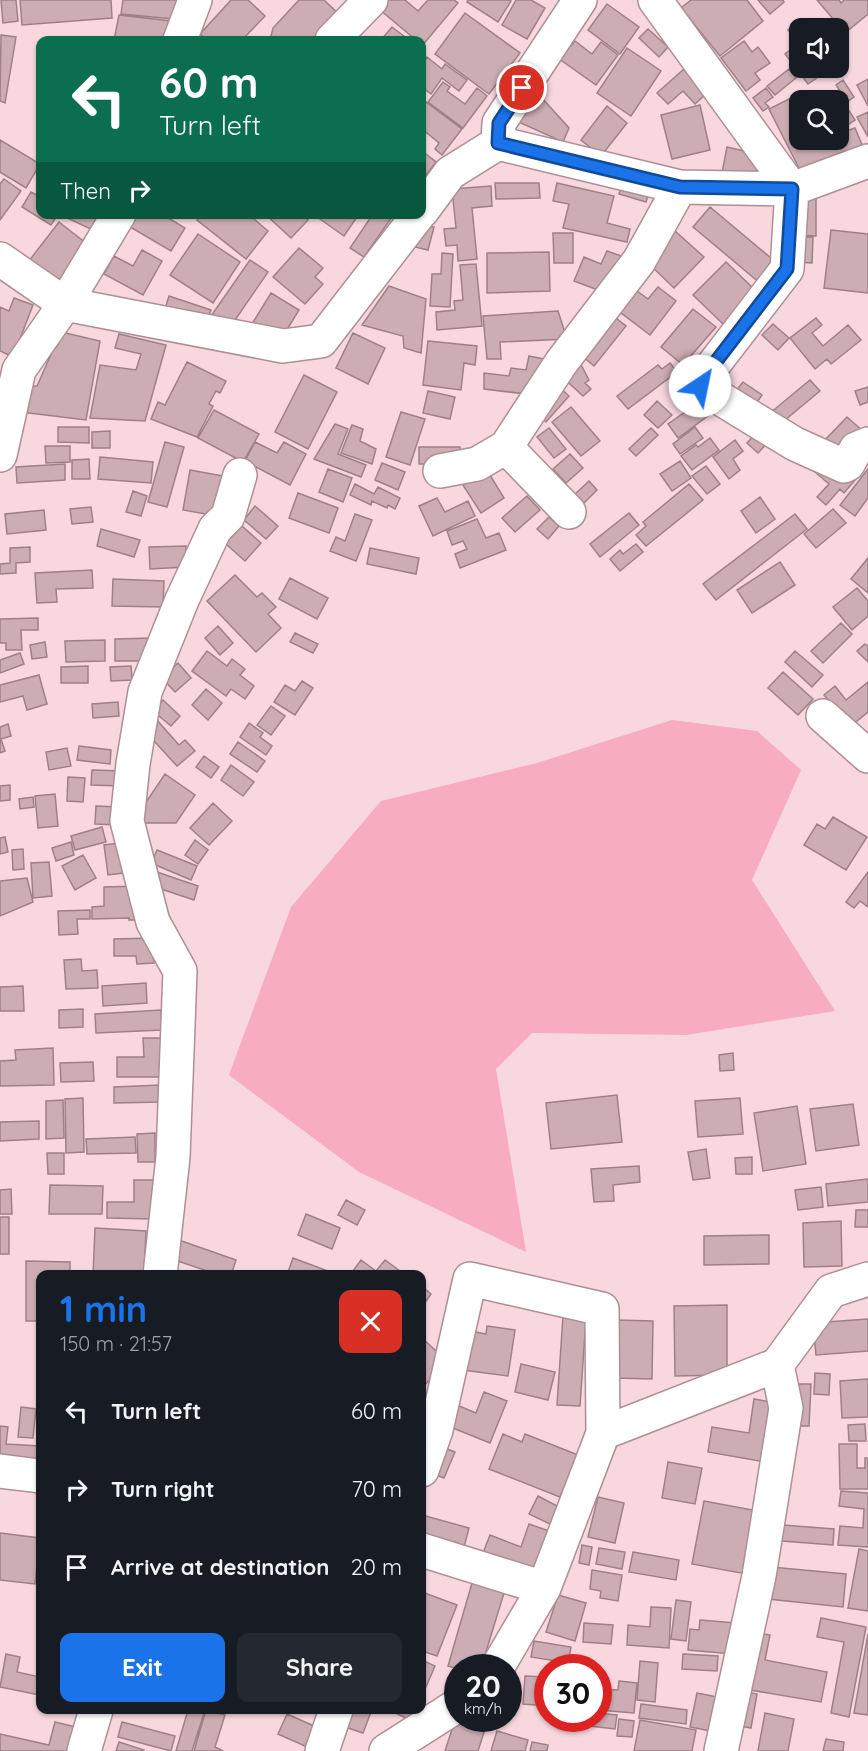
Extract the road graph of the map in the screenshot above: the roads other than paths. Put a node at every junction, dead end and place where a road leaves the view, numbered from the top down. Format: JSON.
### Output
{"nodes":[{"id":1,"x":195,"y":0,"type":"edge"},
{"id":2,"x":371,"y":0,"type":"edge"},
{"id":3,"x":580,"y":0,"type":"edge"},
{"id":4,"x":655,"y":0,"type":"edge"},
{"id":5,"x":182,"y":36,"type":"edge"},
{"id":6,"x":336,"y":36,"type":"edge"},
{"id":7,"x":498,"y":143,"type":"junction"},
{"id":8,"x":868,"y":161,"type":"edge"},
{"id":9,"x":680,"y":187,"type":"junction"},
{"id":10,"x":792,"y":189,"type":"junction"},
{"id":11,"x":426,"y":206,"type":"edge"},
{"id":12,"x":116,"y":219,"type":"edge"},
{"id":13,"x":414,"y":219,"type":"edge"},
{"id":14,"x":0,"y":259,"type":"edge"},
{"id":15,"x":65,"y":304,"type":"junction"},
{"id":16,"x":868,"y":444,"type":"edge"},
{"id":17,"x":506,"y":447,"type":"junction"},
{"id":18,"x":0,"y":455,"type":"edge"},
{"id":19,"x":440,"y":471,"type":"dead end"},
{"id":20,"x":240,"y":475,"type":"dead end"},
{"id":21,"x":569,"y":512,"type":"dead end"},
{"id":22,"x":823,"y":716,"type":"dead end"},
{"id":23,"x":868,"y":756,"type":"edge"},
{"id":24,"x":161,"y":1270,"type":"edge"},
{"id":25,"x":868,"y":1279,"type":"edge"},
{"id":26,"x":777,"y":1365,"type":"junction"},
{"id":27,"x":603,"y":1433,"type":"junction"},
{"id":28,"x":426,"y":1459,"type":"edge"},
{"id":29,"x":0,"y":1471,"type":"edge"},
{"id":30,"x":36,"y":1476,"type":"edge"},
{"id":31,"x":426,"y":1551,"type":"edge"},
{"id":32,"x":544,"y":1588,"type":"junction"},
{"id":33,"x":505,"y":1654,"type":"edge"},
{"id":34,"x":444,"y":1713,"type":"edge"},
{"id":35,"x":95,"y":1714,"type":"edge"},
{"id":36,"x":335,"y":1714,"type":"edge"},
{"id":37,"x":84,"y":1751,"type":"edge"},
{"id":38,"x":322,"y":1751,"type":"edge"},
{"id":39,"x":386,"y":1751,"type":"edge"},
{"id":40,"x":721,"y":1751,"type":"edge"}],
"edges":[{"from":1,"to":5,"type":"street"},
{"from":2,"to":6,"type":"street"},
{"from":3,"to":7,"type":"street"},
{"from":4,"to":10,"type":"street"},
{"from":7,"to":9,"type":"street"},
{"from":7,"to":11,"type":"street"},
{"from":8,"to":10,"type":"street"},
{"from":9,"to":10,"type":"street"},
{"from":9,"to":17,"type":"street"},
{"from":10,"to":16,"type":"street"},
{"from":12,"to":15,"type":"street"},
{"from":13,"to":15,"type":"street"},
{"from":14,"to":15,"type":"street"},
{"from":15,"to":18,"type":"street"},
{"from":17,"to":19,"type":"street"},
{"from":17,"to":21,"type":"street"},
{"from":20,"to":24,"type":"street"},
{"from":22,"to":23,"type":"street"},
{"from":25,"to":26,"type":"street"},
{"from":26,"to":27,"type":"street"},
{"from":26,"to":40,"type":"street"},
{"from":27,"to":28,"type":"street"},
{"from":27,"to":32,"type":"street"},
{"from":29,"to":30,"type":"street"},
{"from":31,"to":32,"type":"street"},
{"from":32,"to":33,"type":"street"},
{"from":34,"to":39,"type":"street"},
{"from":35,"to":37,"type":"street"},
{"from":36,"to":38,"type":"street"}]}
